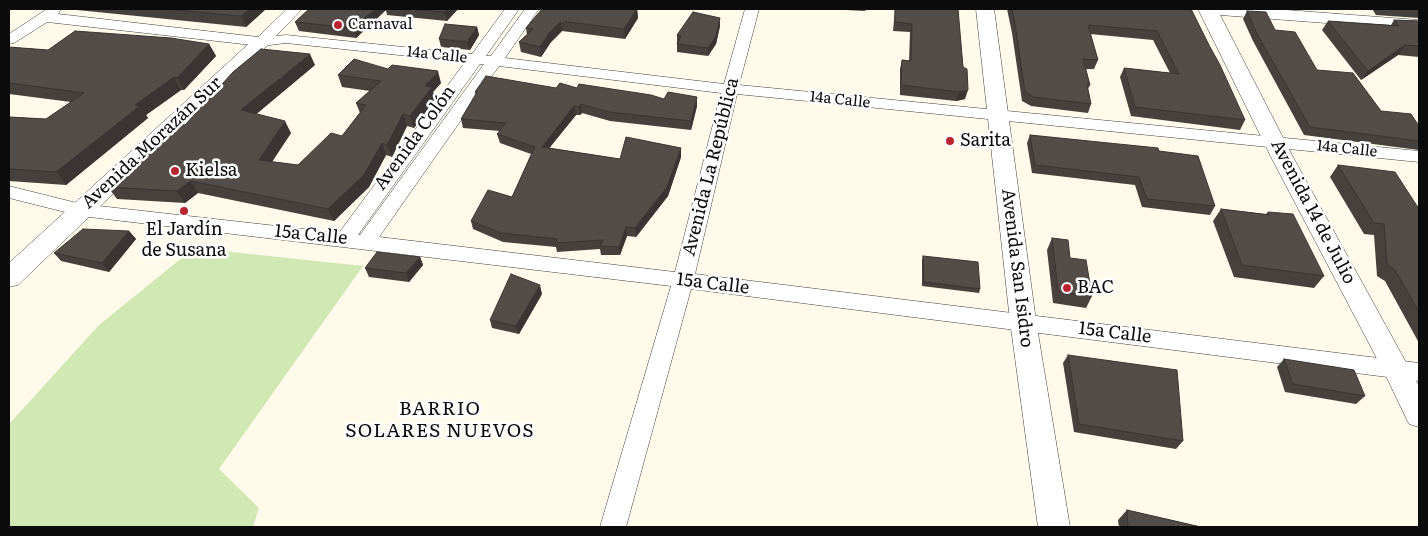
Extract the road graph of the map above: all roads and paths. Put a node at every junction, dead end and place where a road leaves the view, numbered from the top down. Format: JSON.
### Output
{"nodes":[{"id":1,"x":56,"y":9,"type":"edge"},
{"id":2,"x":295,"y":9,"type":"edge"},
{"id":3,"x":512,"y":9,"type":"edge"},
{"id":4,"x":532,"y":9,"type":"edge"},
{"id":5,"x":752,"y":9,"type":"edge"},
{"id":6,"x":985,"y":9,"type":"edge"},
{"id":7,"x":1208,"y":9,"type":"edge"},
{"id":8,"x":44,"y":17,"type":"junction"},
{"id":9,"x":1419,"y":25,"type":"edge"},
{"id":10,"x":9,"y":40,"type":"edge"},
{"id":11,"x":261,"y":42,"type":"junction"},
{"id":12,"x":472,"y":64,"type":"junction"},
{"id":13,"x":491,"y":66,"type":"junction"},
{"id":14,"x":728,"y":95,"type":"junction"},
{"id":15,"x":998,"y":121,"type":"junction"},
{"id":16,"x":1279,"y":149,"type":"junction"},
{"id":17,"x":1419,"y":156,"type":"edge"},
{"id":18,"x":1419,"y":169,"type":"edge"},
{"id":19,"x":9,"y":192,"type":"edge"},
{"id":20,"x":81,"y":210,"type":"junction"},
{"id":21,"x":345,"y":239,"type":"junction"},
{"id":22,"x":366,"y":241,"type":"junction"},
{"id":23,"x":9,"y":278,"type":"edge"},
{"id":24,"x":683,"y":281,"type":"junction"},
{"id":25,"x":1023,"y":321,"type":"junction"},
{"id":26,"x":1408,"y":371,"type":"edge"},
{"id":27,"x":1419,"y":415,"type":"edge"},
{"id":28,"x":613,"y":527,"type":"edge"},
{"id":29,"x":1054,"y":527,"type":"edge"}],
"edges":[{"from":1,"to":8,"type":"street"},
{"from":2,"to":11,"type":"street","name":"Avenida Morazán Sur"},
{"from":3,"to":12,"type":"street","name":"Avenida Colón"},
{"from":4,"to":13,"type":"street","name":"Avenida Colón"},
{"from":5,"to":14,"type":"street","name":"Avenida La República"},
{"from":6,"to":15,"type":"street","name":"Avenida San Isidro"},
{"from":7,"to":9,"type":"street"},
{"from":7,"to":16,"type":"street","name":"Avenida 14 de Julio"},
{"from":8,"to":10,"type":"street"},
{"from":8,"to":11,"type":"street","name":"14a Calle"},
{"from":11,"to":12,"type":"street","name":"14a Calle"},
{"from":11,"to":20,"type":"street","name":"Avenida Morazán Sur"},
{"from":12,"to":13,"type":"street","name":"14a Calle"},
{"from":12,"to":21,"type":"street","name":"Avenida Colón"},
{"from":13,"to":14,"type":"street","name":"14a Calle"},
{"from":13,"to":22,"type":"street","name":"Avenida Colón"},
{"from":14,"to":15,"type":"street","name":"14a Calle"},
{"from":14,"to":24,"type":"street","name":"Avenida La República"},
{"from":15,"to":16,"type":"street","name":"14a Calle"},
{"from":15,"to":25,"type":"street","name":"Avenida San Isidro"},
{"from":16,"to":17,"type":"street","name":"14a Calle"},
{"from":16,"to":18,"type":"street"},
{"from":16,"to":26,"type":"street","name":"Avenida 14 de Julio"},
{"from":19,"to":20,"type":"street","name":"15a Calle"},
{"from":20,"to":21,"type":"street","name":"15a Calle"},
{"from":20,"to":23,"type":"street","name":"Avenida Morazán Sur"},
{"from":21,"to":22,"type":"street","name":"15a Calle"},
{"from":22,"to":24,"type":"street","name":"15a Calle"},
{"from":24,"to":25,"type":"street","name":"15a Calle"},
{"from":24,"to":28,"type":"street","name":"Avenida La República"},
{"from":25,"to":26,"type":"street","name":"15a Calle"},
{"from":25,"to":29,"type":"street","name":"Avenida San Isidro"},
{"from":26,"to":27,"type":"street","name":"Avenida 14 de Julio"}]}
